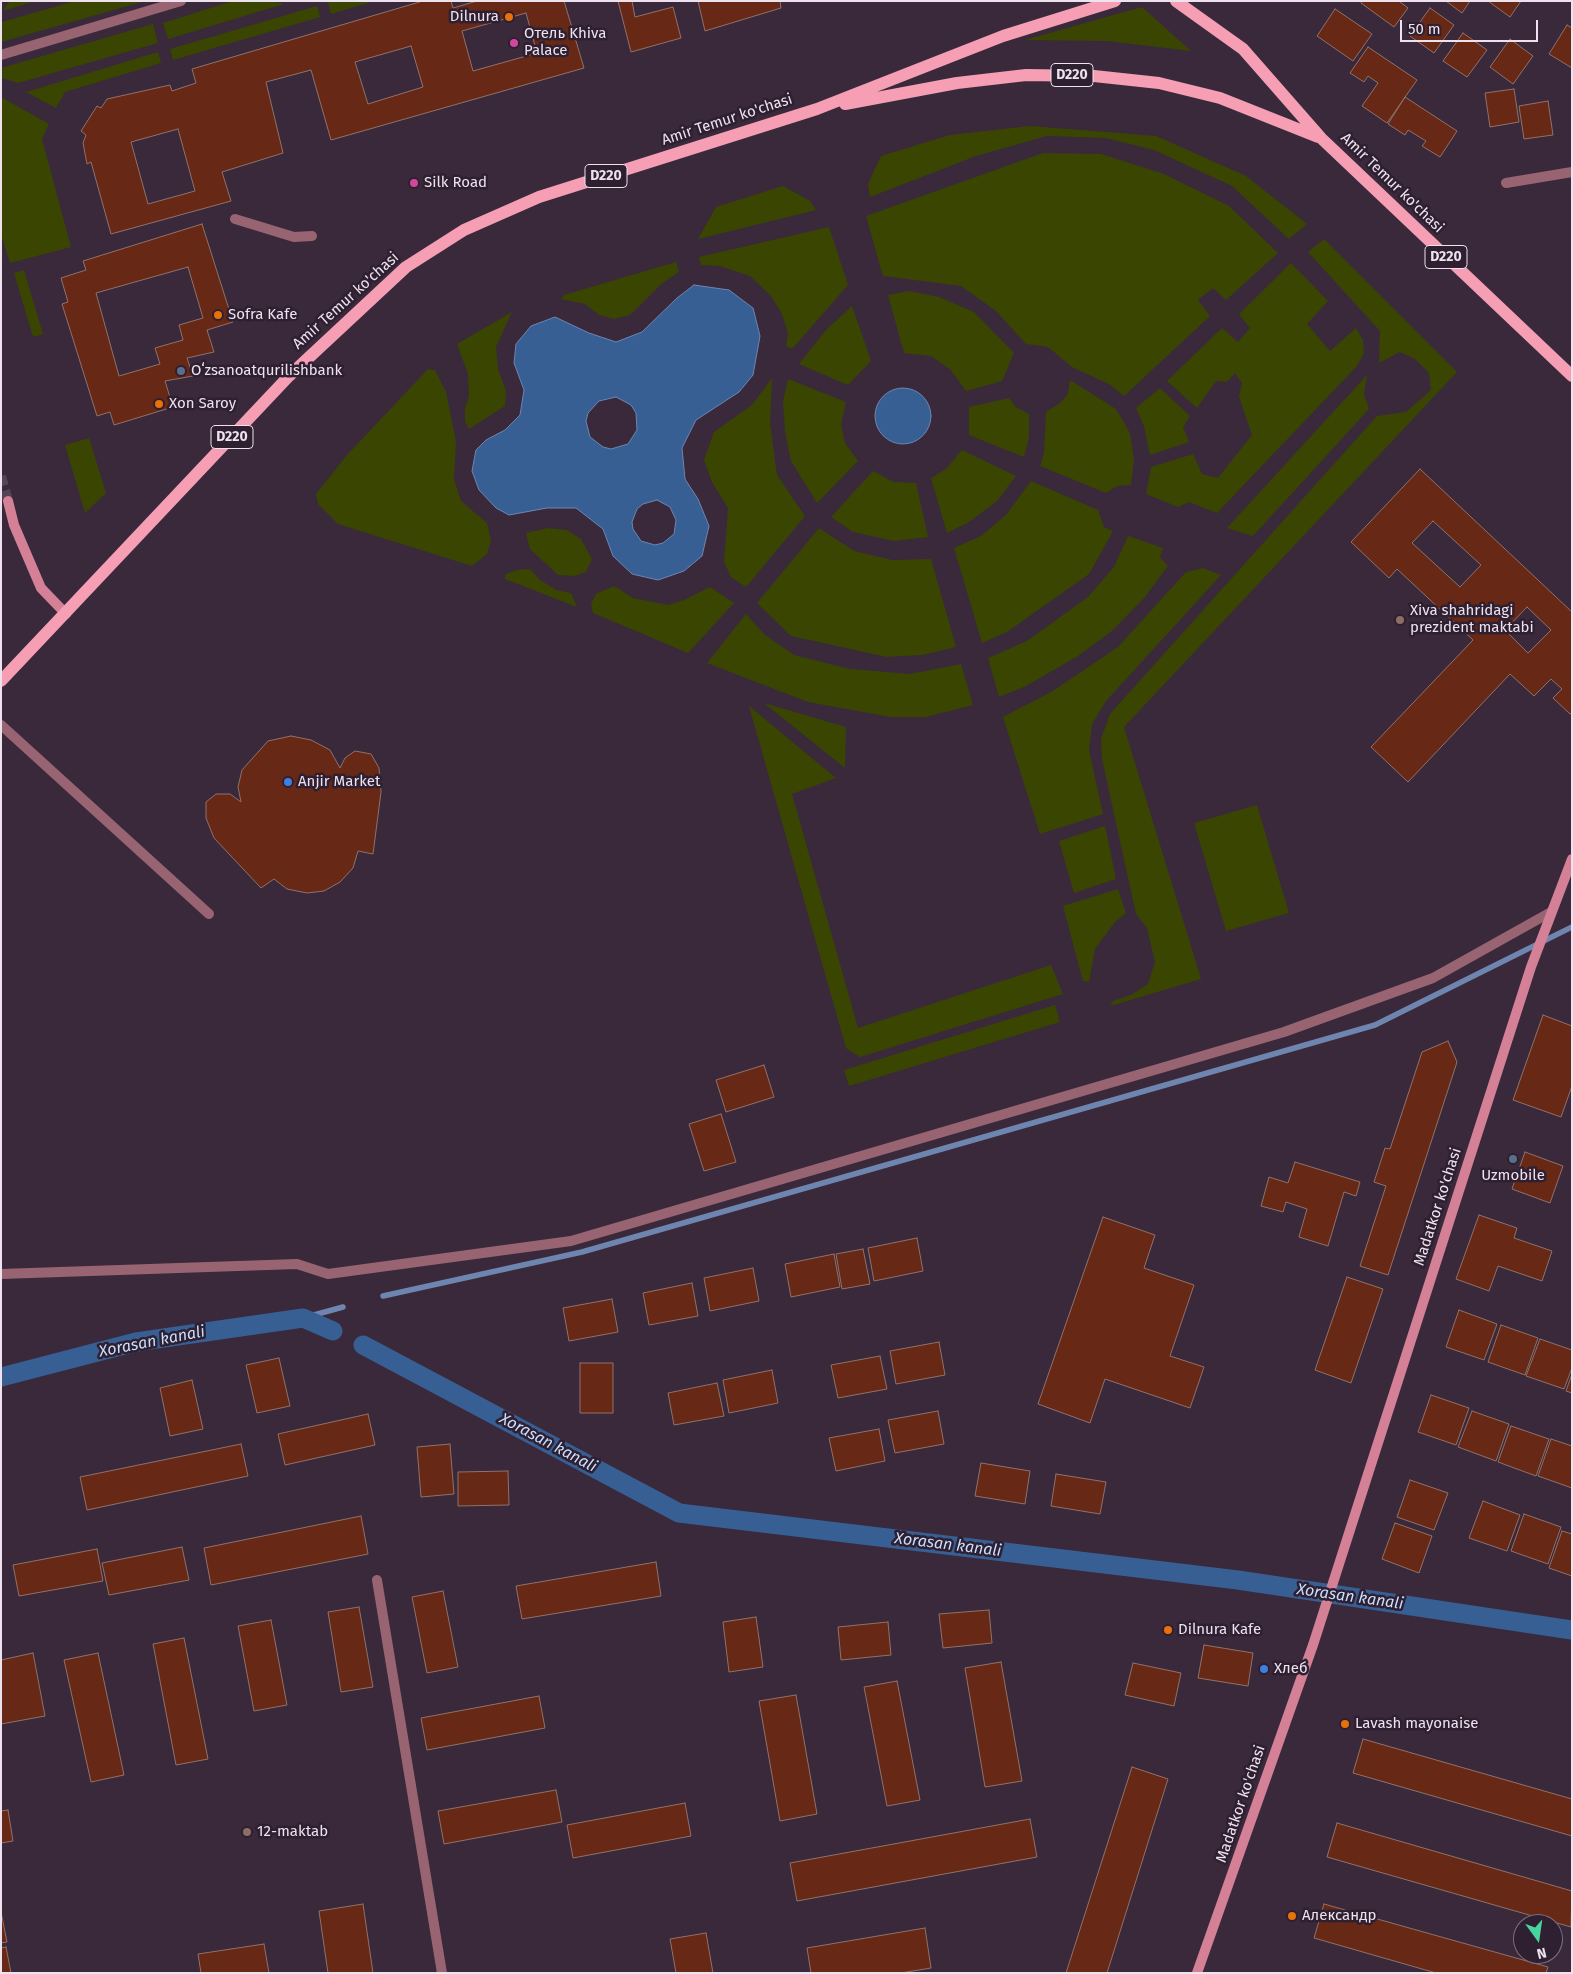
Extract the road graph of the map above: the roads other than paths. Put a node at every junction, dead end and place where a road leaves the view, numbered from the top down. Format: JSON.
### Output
{"nodes":[{"id":1,"x":181,"y":1,"type":"edge"},
{"id":2,"x":1115,"y":1,"type":"edge"},
{"id":3,"x":1176,"y":1,"type":"edge"},
{"id":4,"x":1,"y":55,"type":"edge"},
{"id":5,"x":816,"y":109,"type":"junction"},
{"id":6,"x":1321,"y":138,"type":"junction"},
{"id":7,"x":1572,"y":172,"type":"edge"},
{"id":8,"x":1506,"y":182,"type":"dead end"},
{"id":9,"x":235,"y":219,"type":"dead end"},
{"id":10,"x":312,"y":236,"type":"dead end"},
{"id":11,"x":1572,"y":376,"type":"edge"},
{"id":12,"x":8,"y":501,"type":"tunnel mouth"},
{"id":13,"x":66,"y":614,"type":"junction"},
{"id":14,"x":1,"y":681,"type":"edge"},
{"id":15,"x":1,"y":725,"type":"edge"},
{"id":16,"x":1572,"y":859,"type":"edge"},
{"id":17,"x":1551,"y":912,"type":"junction"},
{"id":18,"x":209,"y":914,"type":"dead end"},
{"id":19,"x":1,"y":1274,"type":"edge"},
{"id":20,"x":378,"y":1580,"type":"dead end"},
{"id":21,"x":442,"y":1973,"type":"edge"},
{"id":22,"x":1197,"y":1973,"type":"edge"}],
"edges":[{"from":1,"to":4,"type":"street"},
{"from":2,"to":5,"type":"main road","name":"Amir Temur ko'chasi","number":"D220"},
{"from":3,"to":6,"type":"main road","name":"Amir Temur ko'chasi","number":"D220"},
{"from":5,"to":6,"type":"main road","name":"Amir Temur ko'chasi","number":"D220"},
{"from":5,"to":13,"type":"main road","name":"Amir Temur ko'chasi","number":"D220"},
{"from":6,"to":11,"type":"main road","name":"Amir Temur ko'chasi","number":"D220"},
{"from":7,"to":8,"type":"street"},
{"from":9,"to":10,"type":"street"},
{"from":12,"to":13,"type":"street"},
{"from":13,"to":14,"type":"main road","number":"D220"},
{"from":15,"to":18,"type":"street"},
{"from":16,"to":17,"type":"street","name":"Madatkor ko'chasi"},
{"from":17,"to":19,"type":"street"},
{"from":17,"to":22,"type":"street","name":"Madatkor ko'chasi"},
{"from":20,"to":21,"type":"street"}]}
